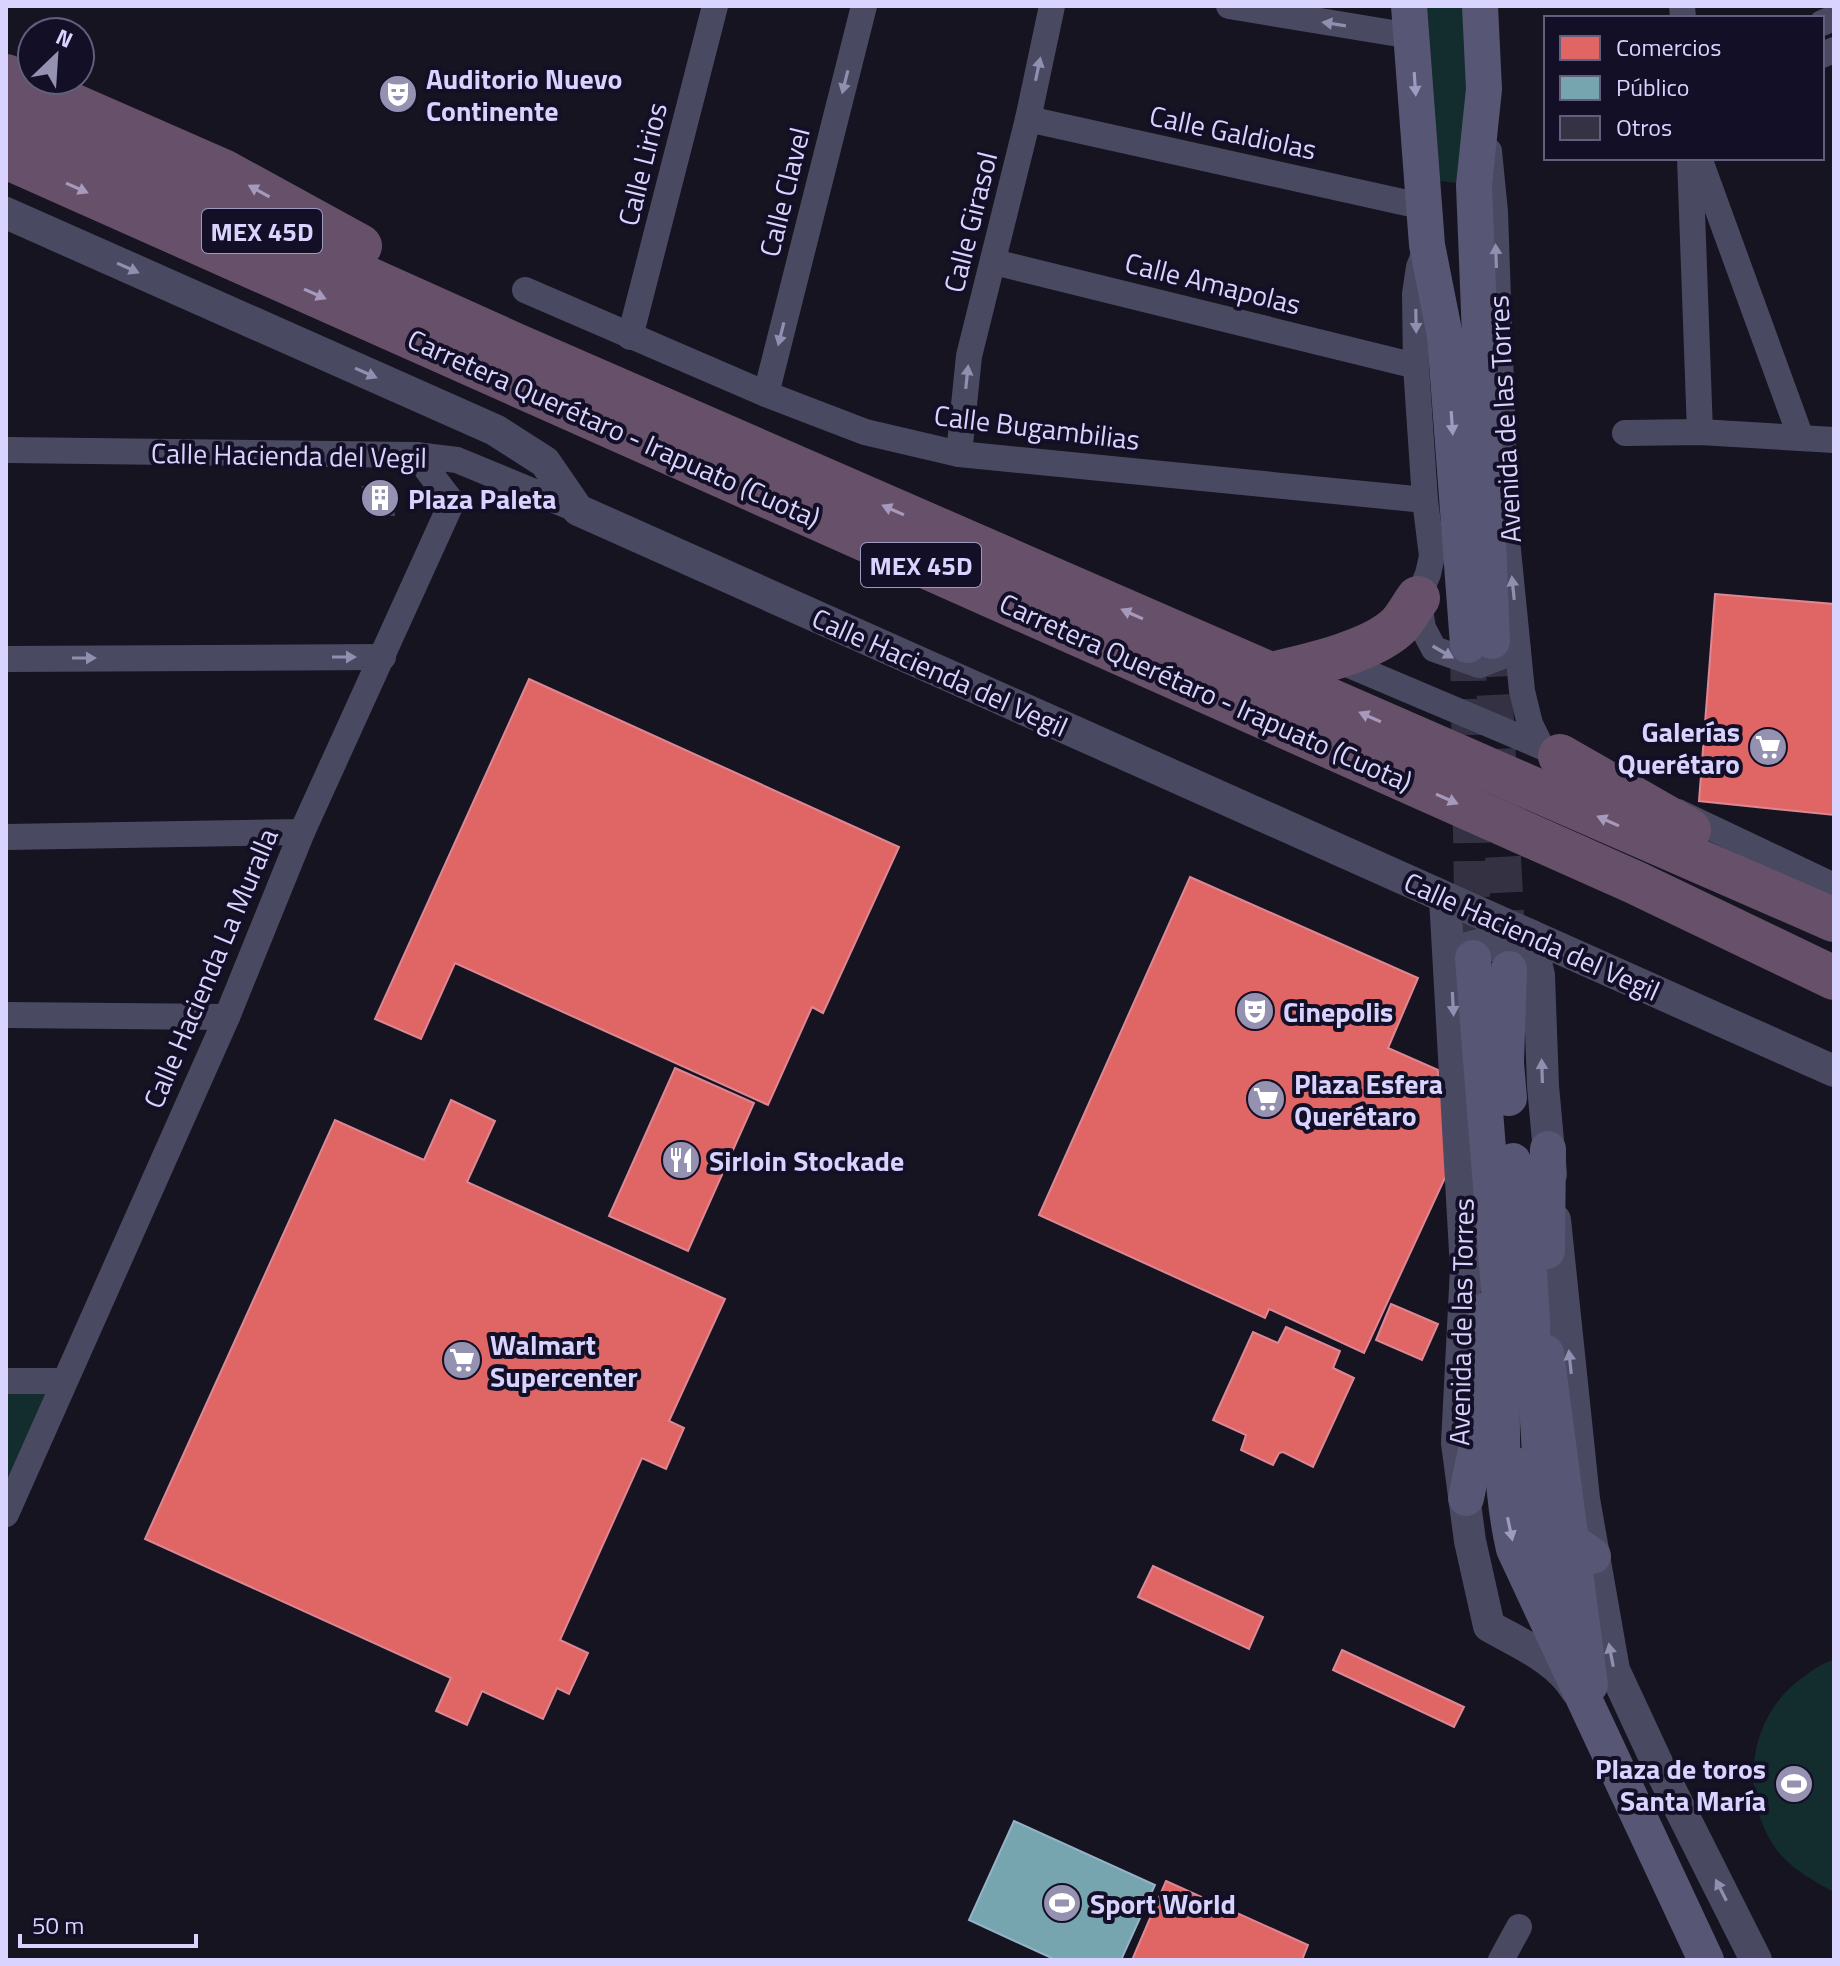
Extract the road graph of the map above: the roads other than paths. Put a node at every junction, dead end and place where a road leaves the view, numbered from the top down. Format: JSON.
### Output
{"nodes":[{"id":1,"x":715,"y":6,"type":"edge"},
{"id":2,"x":864,"y":6,"type":"edge"},
{"id":3,"x":1052,"y":6,"type":"edge"},
{"id":4,"x":1480,"y":6,"type":"edge"},
{"id":5,"x":1237,"y":7,"type":"edge"},
{"id":6,"x":1410,"y":21,"type":"edge"},
{"id":7,"x":6,"y":76,"type":"edge"},
{"id":8,"x":6,"y":116,"type":"edge"},
{"id":9,"x":1028,"y":119,"type":"junction"},
{"id":10,"x":6,"y":157,"type":"edge"},
{"id":11,"x":1690,"y":160,"type":"edge"},
{"id":12,"x":1700,"y":160,"type":"edge"},
{"id":13,"x":1425,"y":207,"type":"junction"},
{"id":14,"x":6,"y":213,"type":"edge"},
{"id":15,"x":1427,"y":245,"type":"junction"},
{"id":16,"x":994,"y":262,"type":"junction"},
{"id":17,"x":525,"y":290,"type":"dead end"},
{"id":18,"x":630,"y":337,"type":"junction"},
{"id":19,"x":518,"y":346,"type":"junction"},
{"id":20,"x":1416,"y":366,"type":"junction"},
{"id":21,"x":766,"y":394,"type":"junction"},
{"id":22,"x":1700,"y":432,"type":"junction"},
{"id":23,"x":1625,"y":433,"type":"dead end"},
{"id":24,"x":1801,"y":438,"type":"junction"},
{"id":25,"x":1834,"y":440,"type":"edge"},
{"id":26,"x":6,"y":450,"type":"edge"},
{"id":27,"x":959,"y":454,"type":"junction"},
{"id":28,"x":416,"y":455,"type":"junction"},
{"id":29,"x":1425,"y":500,"type":"junction"},
{"id":30,"x":578,"y":510,"type":"junction"},
{"id":31,"x":1418,"y":598,"type":"junction"},
{"id":32,"x":1493,"y":645,"type":"junction"},
{"id":33,"x":383,"y":657,"type":"junction"},
{"id":34,"x":6,"y":659,"type":"edge"},
{"id":35,"x":1335,"y":659,"type":"junction"},
{"id":36,"x":1271,"y":674,"type":"junction"},
{"id":37,"x":1550,"y":751,"type":"junction"},
{"id":38,"x":302,"y":832,"type":"junction"},
{"id":39,"x":6,"y":837,"type":"edge"},
{"id":40,"x":1634,"y":882,"type":"junction"},
{"id":41,"x":1834,"y":886,"type":"edge"},
{"id":42,"x":1445,"y":898,"type":"junction"},
{"id":43,"x":1834,"y":912,"type":"edge"},
{"id":44,"x":1834,"y":920,"type":"edge"},
{"id":45,"x":1530,"y":935,"type":"junction"},
{"id":46,"x":1462,"y":958,"type":"junction"},
{"id":47,"x":1524,"y":972,"type":"junction"},
{"id":48,"x":1834,"y":978,"type":"edge"},
{"id":49,"x":1834,"y":1003,"type":"edge"},
{"id":50,"x":6,"y":1015,"type":"edge"},
{"id":51,"x":227,"y":1017,"type":"junction"},
{"id":52,"x":1834,"y":1071,"type":"edge"},
{"id":53,"x":1548,"y":1149,"type":"junction"},
{"id":54,"x":1513,"y":1161,"type":"junction"},
{"id":55,"x":1493,"y":1213,"type":"junction"},
{"id":56,"x":1522,"y":1344,"type":"junction"},
{"id":57,"x":6,"y":1381,"type":"edge"},
{"id":58,"x":64,"y":1381,"type":"junction"},
{"id":59,"x":1466,"y":1498,"type":"junction"},
{"id":60,"x":6,"y":1514,"type":"edge"},
{"id":61,"x":1593,"y":1556,"type":"junction"},
{"id":62,"x":1601,"y":1606,"type":"junction"},
{"id":63,"x":1583,"y":1688,"type":"junction"},
{"id":64,"x":1519,"y":1927,"type":"dead end"},
{"id":65,"x":1501,"y":1960,"type":"edge"},
{"id":66,"x":1694,"y":1960,"type":"edge"},
{"id":67,"x":1706,"y":1960,"type":"edge"},
{"id":68,"x":1722,"y":1960,"type":"edge"},
{"id":69,"x":1756,"y":1960,"type":"edge"}],
"edges":[{"from":1,"to":18,"type":"street","name":"Calle Lirios"},
{"from":2,"to":21,"type":"street","name":"Calle Clavel","one_way":true},
{"from":9,"to":3,"type":"street","name":"Calle Girasol","one_way":true},
{"from":32,"to":4,"type":"main road","name":"Avenida de las Torres","one_way":true},
{"from":6,"to":5,"type":"street","one_way":true},
{"from":6,"to":13,"type":"main road","name":"Avenida de las Torres","one_way":true},
{"from":19,"to":7,"type":"highway","one_way":true},
{"from":8,"to":19,"type":"highway","name":"Carretera Querétaro - Irapuato (Cuota)","number":"MEX 45D"},
{"from":9,"to":13,"type":"street","name":"Calle Galdiolas"},
{"from":9,"to":16,"type":"street","name":"Calle Girasol"},
{"from":10,"to":40,"type":"highway","name":"Carretera Querétaro - Irapuato (Cuota)","number":"MEX 45D","one_way":true},
{"from":11,"to":22,"type":"street"},
{"from":12,"to":24,"type":"street"},
{"from":13,"to":15,"type":"main road","name":"Avenida de las Torres"},
{"from":14,"to":30,"type":"street","one_way":true},
{"from":15,"to":20,"type":"street","one_way":true},
{"from":15,"to":32,"type":"main road","name":"Avenida de las Torres","one_way":true},
{"from":16,"to":20,"type":"street","name":"Calle Amapolas"},
{"from":27,"to":16,"type":"street","name":"Calle Girasol","one_way":true},
{"from":17,"to":18,"type":"street","name":"Calle Bugambilias"},
{"from":18,"to":21,"type":"street","name":"Calle Bugambilias"},
{"from":36,"to":19,"type":"highway","name":"Carretera Querétaro - Irapuato (Cuota)","number":"MEX 45D","one_way":true},
{"from":20,"to":29,"type":"street"},
{"from":21,"to":27,"type":"street","name":"Calle Bugambilias"},
{"from":22,"to":23,"type":"street"},
{"from":22,"to":24,"type":"street"},
{"from":24,"to":25,"type":"street"},
{"from":26,"to":28,"type":"street","name":"Calle Hacienda del Vegil"},
{"from":27,"to":29,"type":"street","name":"Calle Bugambilias"},
{"from":28,"to":30,"type":"street","name":"Calle Hacienda del Vegil"},
{"from":28,"to":33,"type":"street","name":"Calle Hacienda La Muralla"},
{"from":29,"to":31,"type":"street"},
{"from":30,"to":42,"type":"street","name":"Calle Hacienda del Vegil"},
{"from":31,"to":32,"type":"street","one_way":true},
{"from":31,"to":35,"type":"highway"},
{"from":32,"to":37,"type":"street","name":"Avenida de las Torres"},
{"from":34,"to":33,"type":"street","one_way":true},
{"from":33,"to":38,"type":"street","name":"Calle Hacienda La Muralla"},
{"from":35,"to":36,"type":"highway"},
{"from":35,"to":37,"type":"street"},
{"from":44,"to":36,"type":"highway","name":"Carretera Querétaro - Irapuato (Cuota)","number":"MEX 45D","one_way":true},
{"from":37,"to":41,"type":"street"},
{"from":37,"to":43,"type":"highway"},
{"from":38,"to":39,"type":"street"},
{"from":38,"to":51,"type":"street","name":"Calle Hacienda La Muralla"},
{"from":40,"to":48,"type":"highway","name":"Carretera Querétaro - Irapuato (Cuota)","number":"MEX 45D"},
{"from":40,"to":49,"type":"highway"},
{"from":42,"to":45,"type":"street","name":"Calle Hacienda del Vegil"},
{"from":42,"to":46,"type":"street","name":"Avenida de las Torres"},
{"from":45,"to":47,"type":"street","name":"Avenida de las Torres"},
{"from":45,"to":52,"type":"street","name":"Calle Hacienda del Vegil"},
{"from":46,"to":47,"type":"street"},
{"from":46,"to":55,"type":"main road","name":"Avenida de las Torres"},
{"from":46,"to":59,"type":"street","name":"Avenida de las Torres","one_way":true},
{"from":53,"to":47,"type":"street","name":"Avenida de las Torres","one_way":true},
{"from":47,"to":54,"type":"main road","name":"Avenida de las Torres"},
{"from":50,"to":51,"type":"street"},
{"from":51,"to":58,"type":"street","name":"Calle Hacienda La Muralla"},
{"from":53,"to":56,"type":"main road"},
{"from":61,"to":53,"type":"street","name":"Avenida de las Torres","one_way":true},
{"from":54,"to":56,"type":"main road","name":"Avenida de las Torres"},
{"from":54,"to":61,"type":"main road"},
{"from":55,"to":56,"type":"main road","name":"Avenida de las Torres"},
{"from":55,"to":59,"type":"main road"},
{"from":56,"to":63,"type":"main road","bridge":true},
{"from":56,"to":67,"type":"main road","one_way":true,"bridge":true},
{"from":57,"to":58,"type":"street"},
{"from":58,"to":60,"type":"street","name":"Calle Hacienda La Muralla"},
{"from":59,"to":63,"type":"street","name":"Avenida de las Torres"},
{"from":61,"to":62,"type":"street","name":"Avenida de las Torres"},
{"from":62,"to":63,"type":"street"},
{"from":69,"to":62,"type":"street","name":"Avenida de las Torres","one_way":true},
{"from":63,"to":66,"type":"street","name":"Avenida de las Torres"},
{"from":63,"to":68,"type":"main road"},
{"from":64,"to":65,"type":"street"}]}
